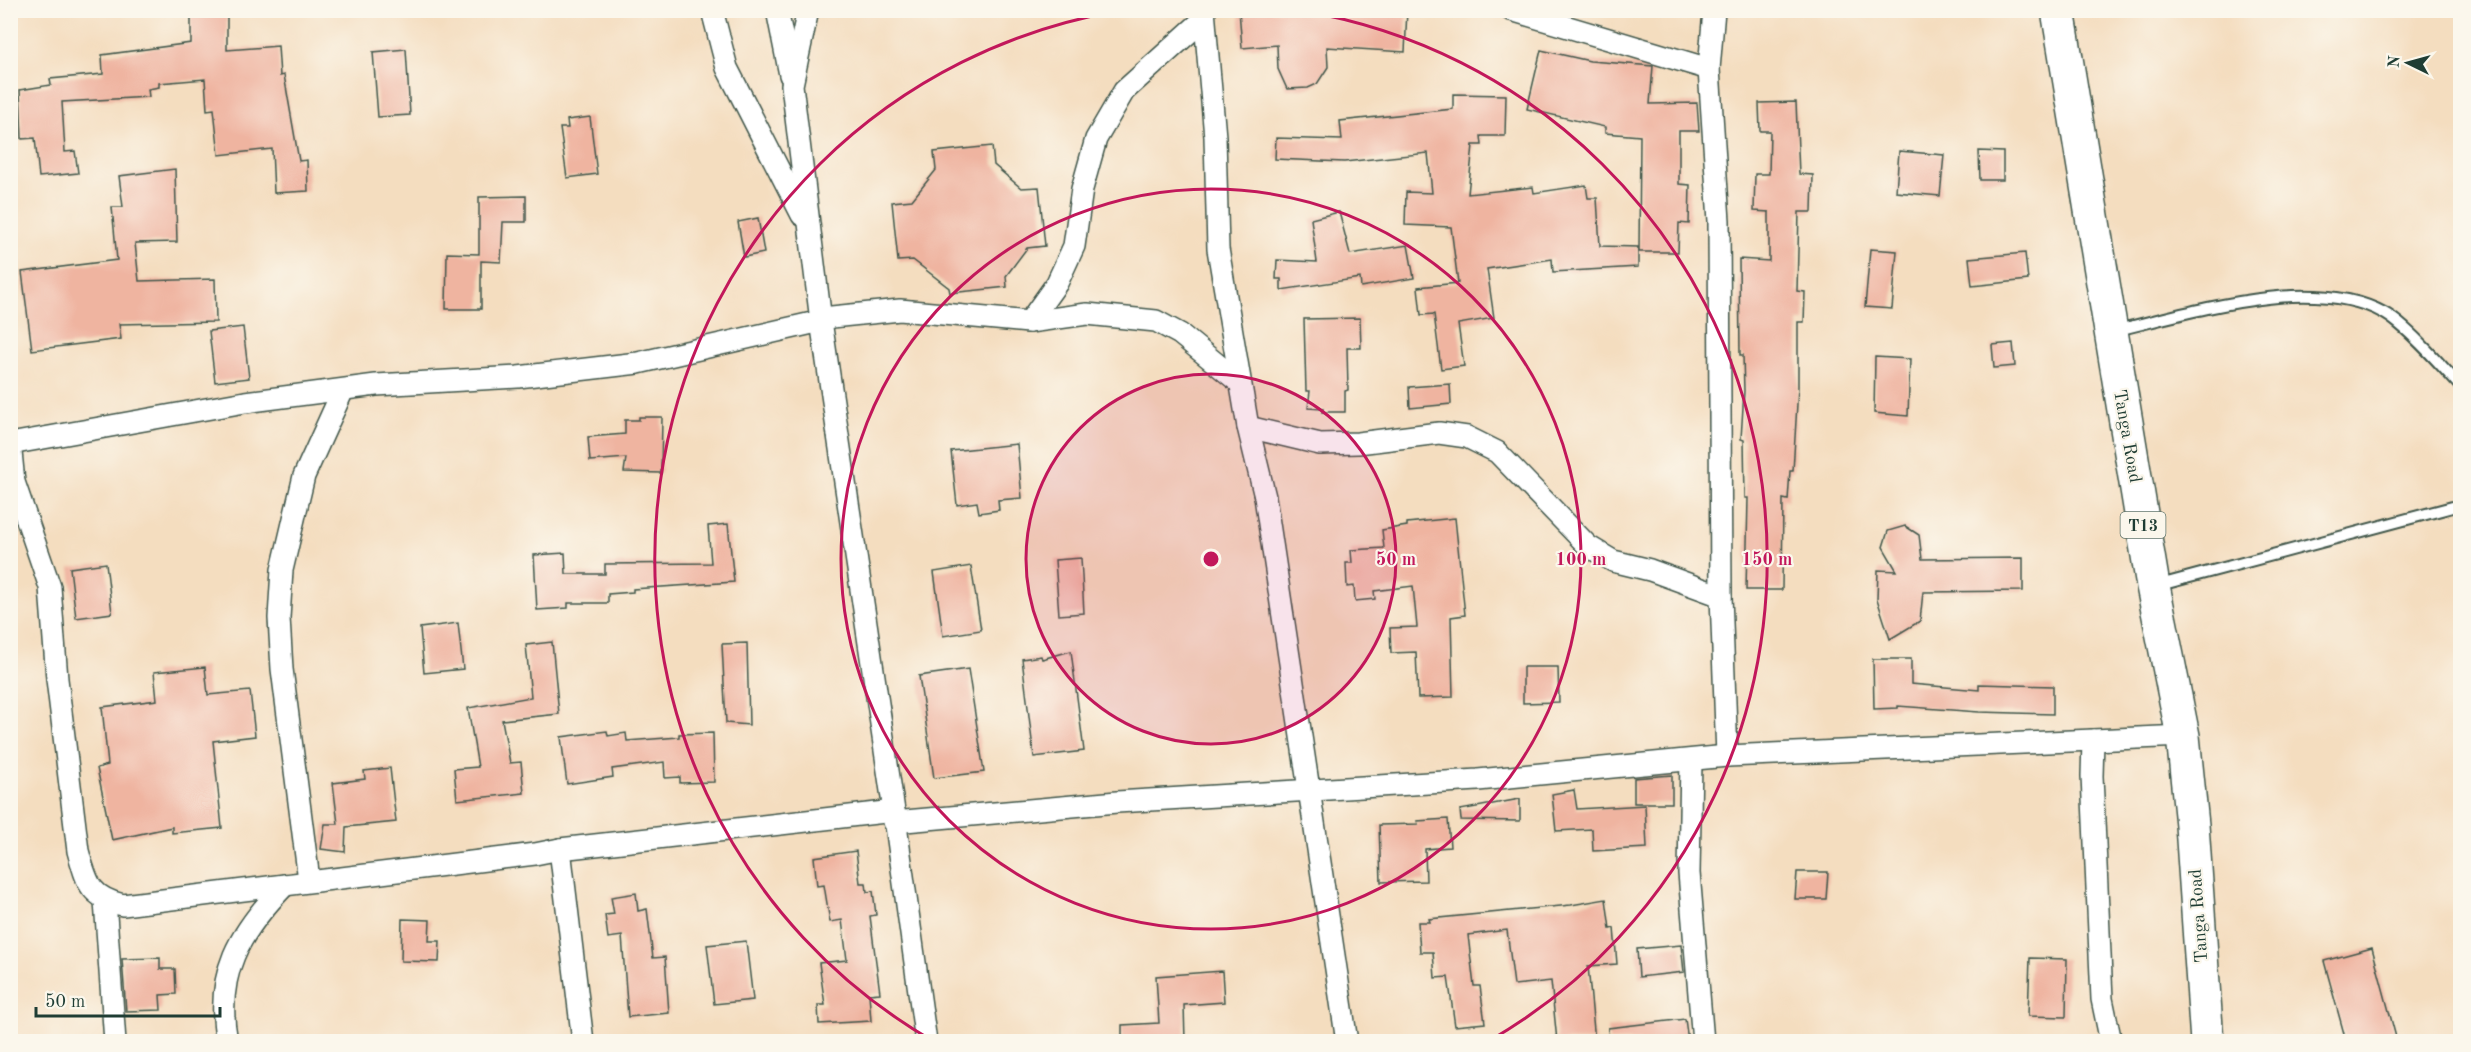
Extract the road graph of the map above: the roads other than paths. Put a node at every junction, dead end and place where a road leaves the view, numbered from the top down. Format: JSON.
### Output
{"nodes":[{"id":1,"x":712,"y":10,"type":"edge"},
{"id":2,"x":777,"y":10,"type":"edge"},
{"id":3,"x":808,"y":10,"type":"edge"},
{"id":4,"x":1511,"y":10,"type":"edge"},
{"id":5,"x":1714,"y":10,"type":"edge"},
{"id":6,"x":2058,"y":10,"type":"edge"},
{"id":7,"x":1204,"y":15,"type":"edge"},
{"id":8,"x":1709,"y":69,"type":"junction"},
{"id":9,"x":792,"y":85,"type":"junction"},
{"id":10,"x":809,"y":228,"type":"junction"},
{"id":11,"x":821,"y":320,"type":"junction"},
{"id":12,"x":1029,"y":322,"type":"junction"},
{"id":13,"x":2110,"y":332,"type":"junction"},
{"id":14,"x":1240,"y":383,"type":"junction"},
{"id":15,"x":2460,"y":386,"type":"edge"},
{"id":16,"x":343,"y":390,"type":"junction"},
{"id":17,"x":1248,"y":427,"type":"junction"},
{"id":18,"x":11,"y":443,"type":"edge"},
{"id":19,"x":2460,"y":505,"type":"edge"},
{"id":20,"x":2153,"y":586,"type":"junction"},
{"id":21,"x":1721,"y":596,"type":"junction"},
{"id":22,"x":2183,"y":736,"type":"junction"},
{"id":23,"x":2093,"y":740,"type":"junction"},
{"id":24,"x":1727,"y":756,"type":"junction"},
{"id":25,"x":1691,"y":760,"type":"junction"},
{"id":26,"x":1308,"y":791,"type":"junction"},
{"id":27,"x":894,"y":816,"type":"junction"},
{"id":28,"x":560,"y":849,"type":"junction"},
{"id":29,"x":309,"y":880,"type":"junction"},
{"id":30,"x":285,"y":885,"type":"junction"},
{"id":31,"x":105,"y":901,"type":"junction"},
{"id":32,"x":115,"y":1041,"type":"edge"},
{"id":33,"x":227,"y":1041,"type":"edge"},
{"id":34,"x":583,"y":1041,"type":"edge"},
{"id":35,"x":926,"y":1041,"type":"edge"},
{"id":36,"x":1347,"y":1041,"type":"edge"},
{"id":37,"x":1703,"y":1041,"type":"edge"},
{"id":38,"x":2111,"y":1041,"type":"edge"},
{"id":39,"x":2206,"y":1041,"type":"edge"}],
"edges":[{"from":1,"to":10,"type":"street"},
{"from":2,"to":9,"type":"street"},
{"from":3,"to":9,"type":"street"},
{"from":4,"to":8,"type":"street"},
{"from":5,"to":8,"type":"street"},
{"from":6,"to":13,"type":"highway","name":"Tanga Road","number":"T13"},
{"from":7,"to":12,"type":"street"},
{"from":7,"to":14,"type":"street"},
{"from":8,"to":21,"type":"street"},
{"from":9,"to":10,"type":"street"},
{"from":10,"to":11,"type":"street"},
{"from":11,"to":12,"type":"street"},
{"from":11,"to":16,"type":"street"},
{"from":11,"to":27,"type":"street"},
{"from":12,"to":14,"type":"street"},
{"from":13,"to":15,"type":"lane"},
{"from":13,"to":20,"type":"highway","name":"Tanga Road","number":"T13"},
{"from":14,"to":17,"type":"street"},
{"from":16,"to":18,"type":"street"},
{"from":16,"to":29,"type":"street"},
{"from":17,"to":21,"type":"street"},
{"from":17,"to":26,"type":"street"},
{"from":18,"to":31,"type":"street"},
{"from":19,"to":20,"type":"lane"},
{"from":20,"to":22,"type":"highway","name":"Tanga Road","number":"T13"},
{"from":21,"to":24,"type":"street"},
{"from":22,"to":23,"type":"street"},
{"from":22,"to":39,"type":"highway","name":"Tanga Road","number":"T13"},
{"from":23,"to":24,"type":"street"},
{"from":23,"to":38,"type":"street"},
{"from":24,"to":25,"type":"street"},
{"from":25,"to":26,"type":"street"},
{"from":25,"to":37,"type":"street"},
{"from":26,"to":27,"type":"street"},
{"from":26,"to":36,"type":"street"},
{"from":27,"to":28,"type":"street"},
{"from":27,"to":35,"type":"street"},
{"from":28,"to":29,"type":"street"},
{"from":28,"to":34,"type":"street"},
{"from":29,"to":30,"type":"street"},
{"from":30,"to":31,"type":"street"},
{"from":30,"to":33,"type":"street"},
{"from":31,"to":32,"type":"street"}]}
